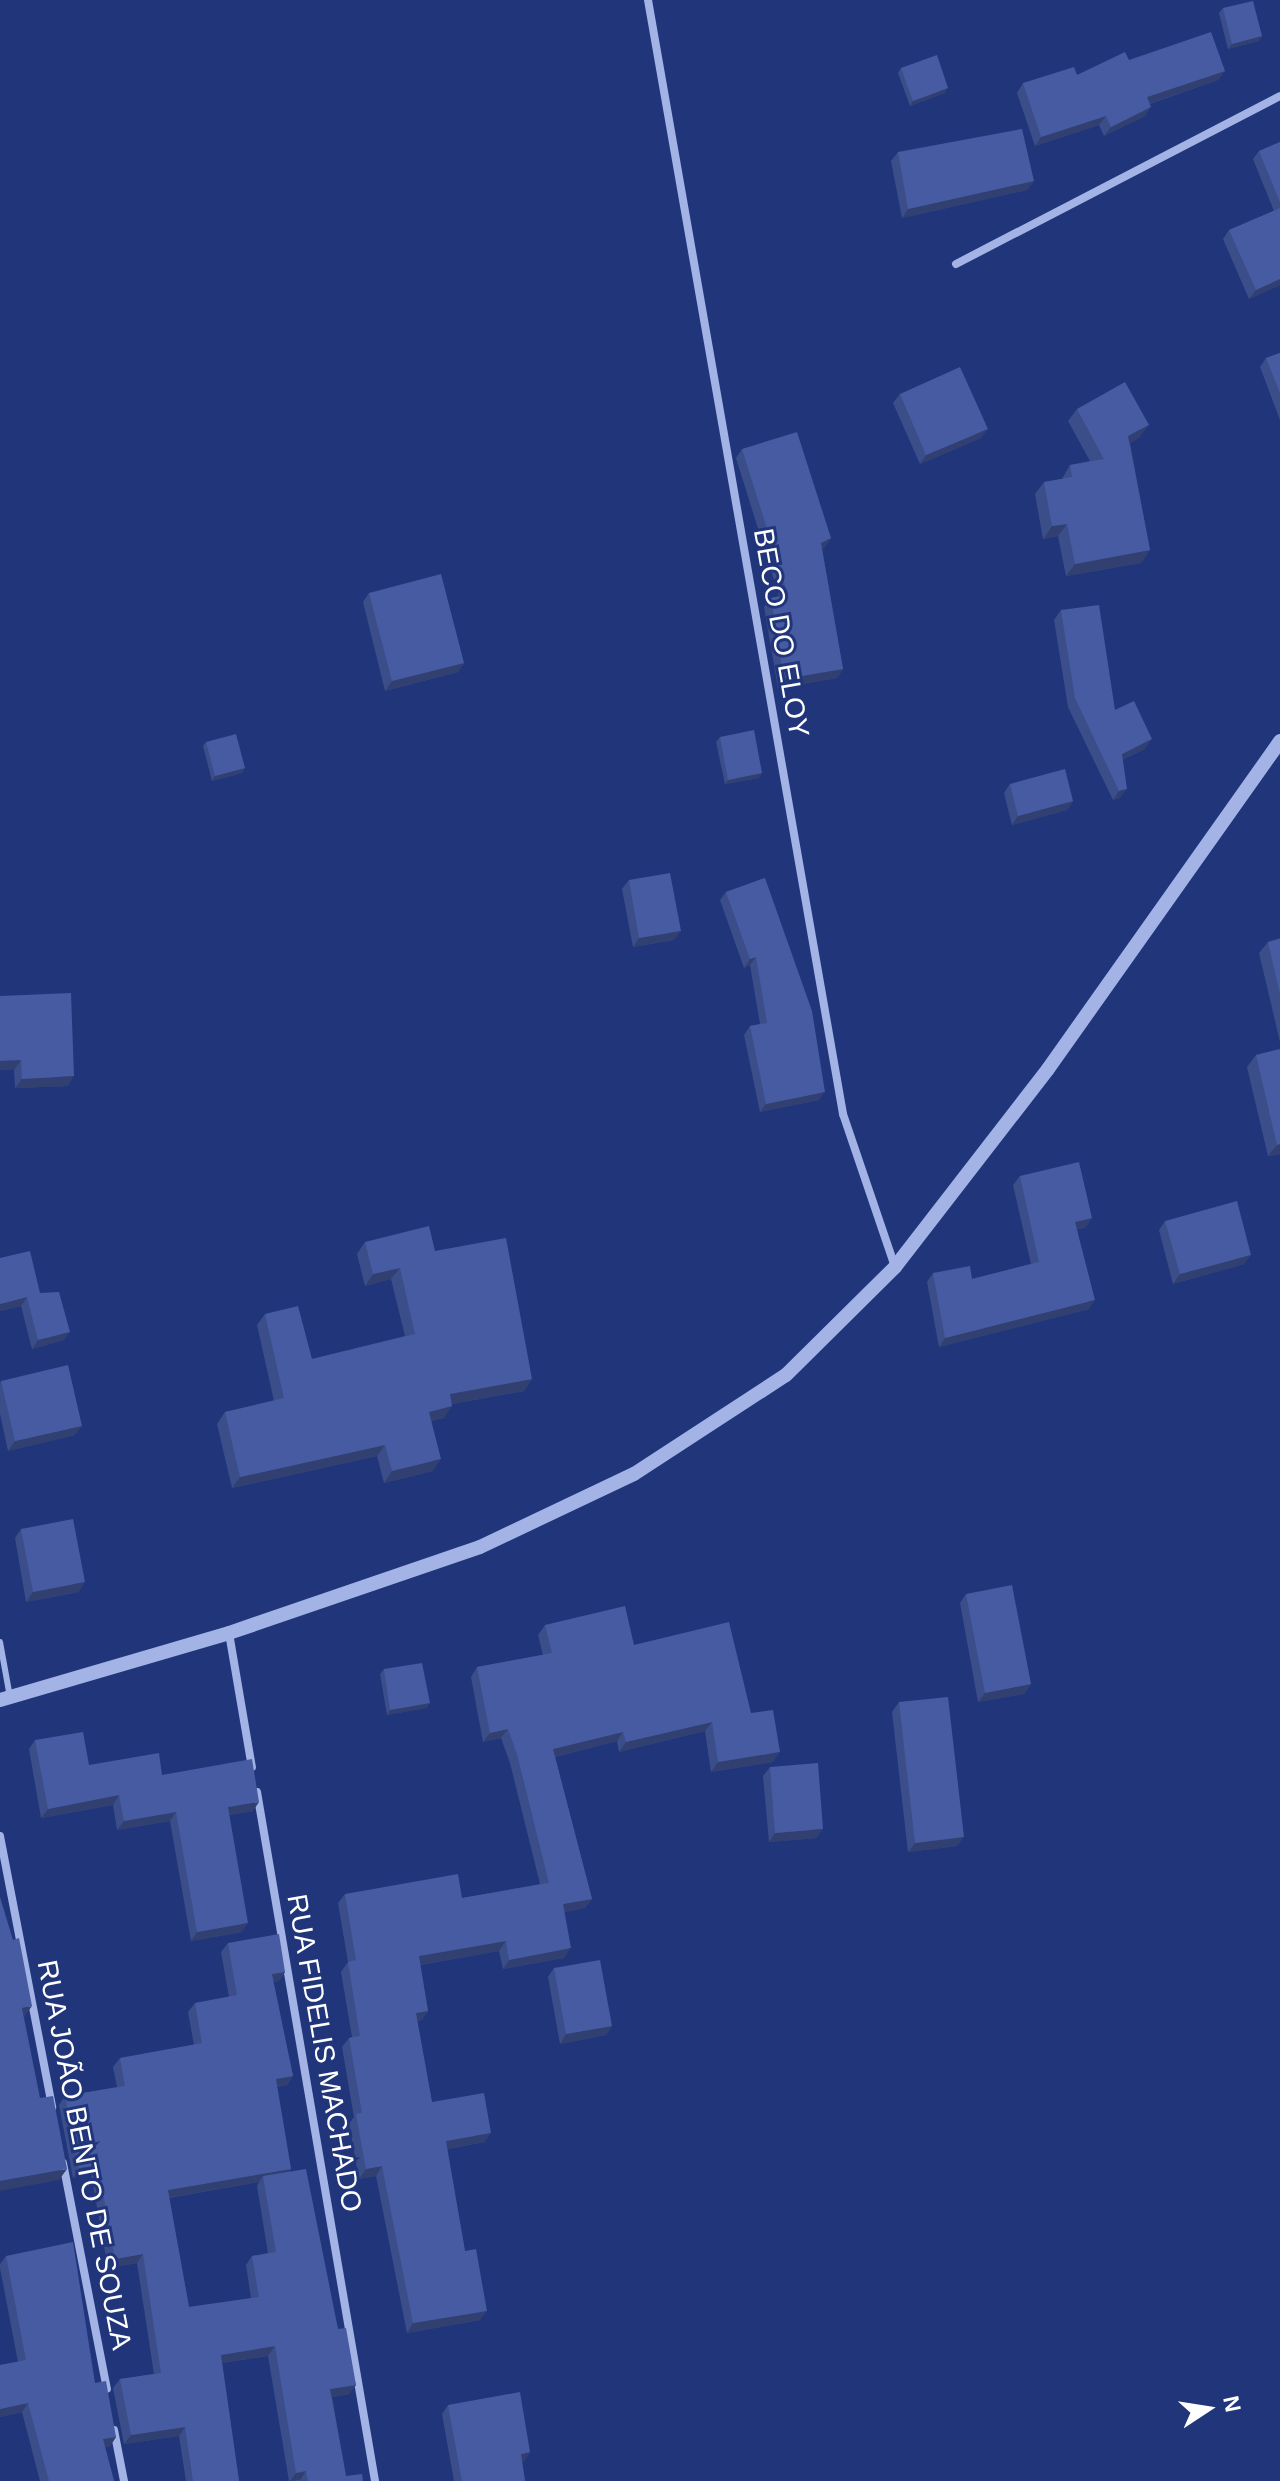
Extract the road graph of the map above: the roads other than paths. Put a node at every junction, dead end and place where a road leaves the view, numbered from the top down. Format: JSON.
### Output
{"nodes":[{"id":1,"x":648,"y":0,"type":"edge"},
{"id":2,"x":1280,"y":96,"type":"edge"},
{"id":3,"x":956,"y":264,"type":"dead end"},
{"id":4,"x":1280,"y":741,"type":"edge"},
{"id":5,"x":895,"y":1267,"type":"junction"},
{"id":6,"x":229,"y":1633,"type":"junction"},
{"id":7,"x":0,"y":1642,"type":"edge"},
{"id":8,"x":5,"y":1698,"type":"edge"},
{"id":9,"x":0,"y":1836,"type":"edge"},
{"id":10,"x":53,"y":2113,"type":"edge"},
{"id":11,"x":59,"y":2143,"type":"edge"},
{"id":12,"x":109,"y":2404,"type":"edge"},
{"id":13,"x":112,"y":2420,"type":"edge"},
{"id":14,"x":124,"y":2481,"type":"edge"},
{"id":15,"x":375,"y":2481,"type":"edge"}],
"edges":[{"from":1,"to":5,"type":"street","name":"BECO DO ELOY"},
{"from":2,"to":3,"type":"street"},
{"from":4,"to":5,"type":"street"},
{"from":5,"to":6,"type":"street"},
{"from":6,"to":8,"type":"street"},
{"from":6,"to":15,"type":"street","name":"RUA FIDELIS MACHADO"},
{"from":7,"to":8,"type":"lane"},
{"from":9,"to":10,"type":"street","name":"RUA JOÃO BENTO DE SOUZA"},
{"from":11,"to":12,"type":"street","name":"RUA JOÃO BENTO DE SOUZA"},
{"from":13,"to":14,"type":"street"}]}
